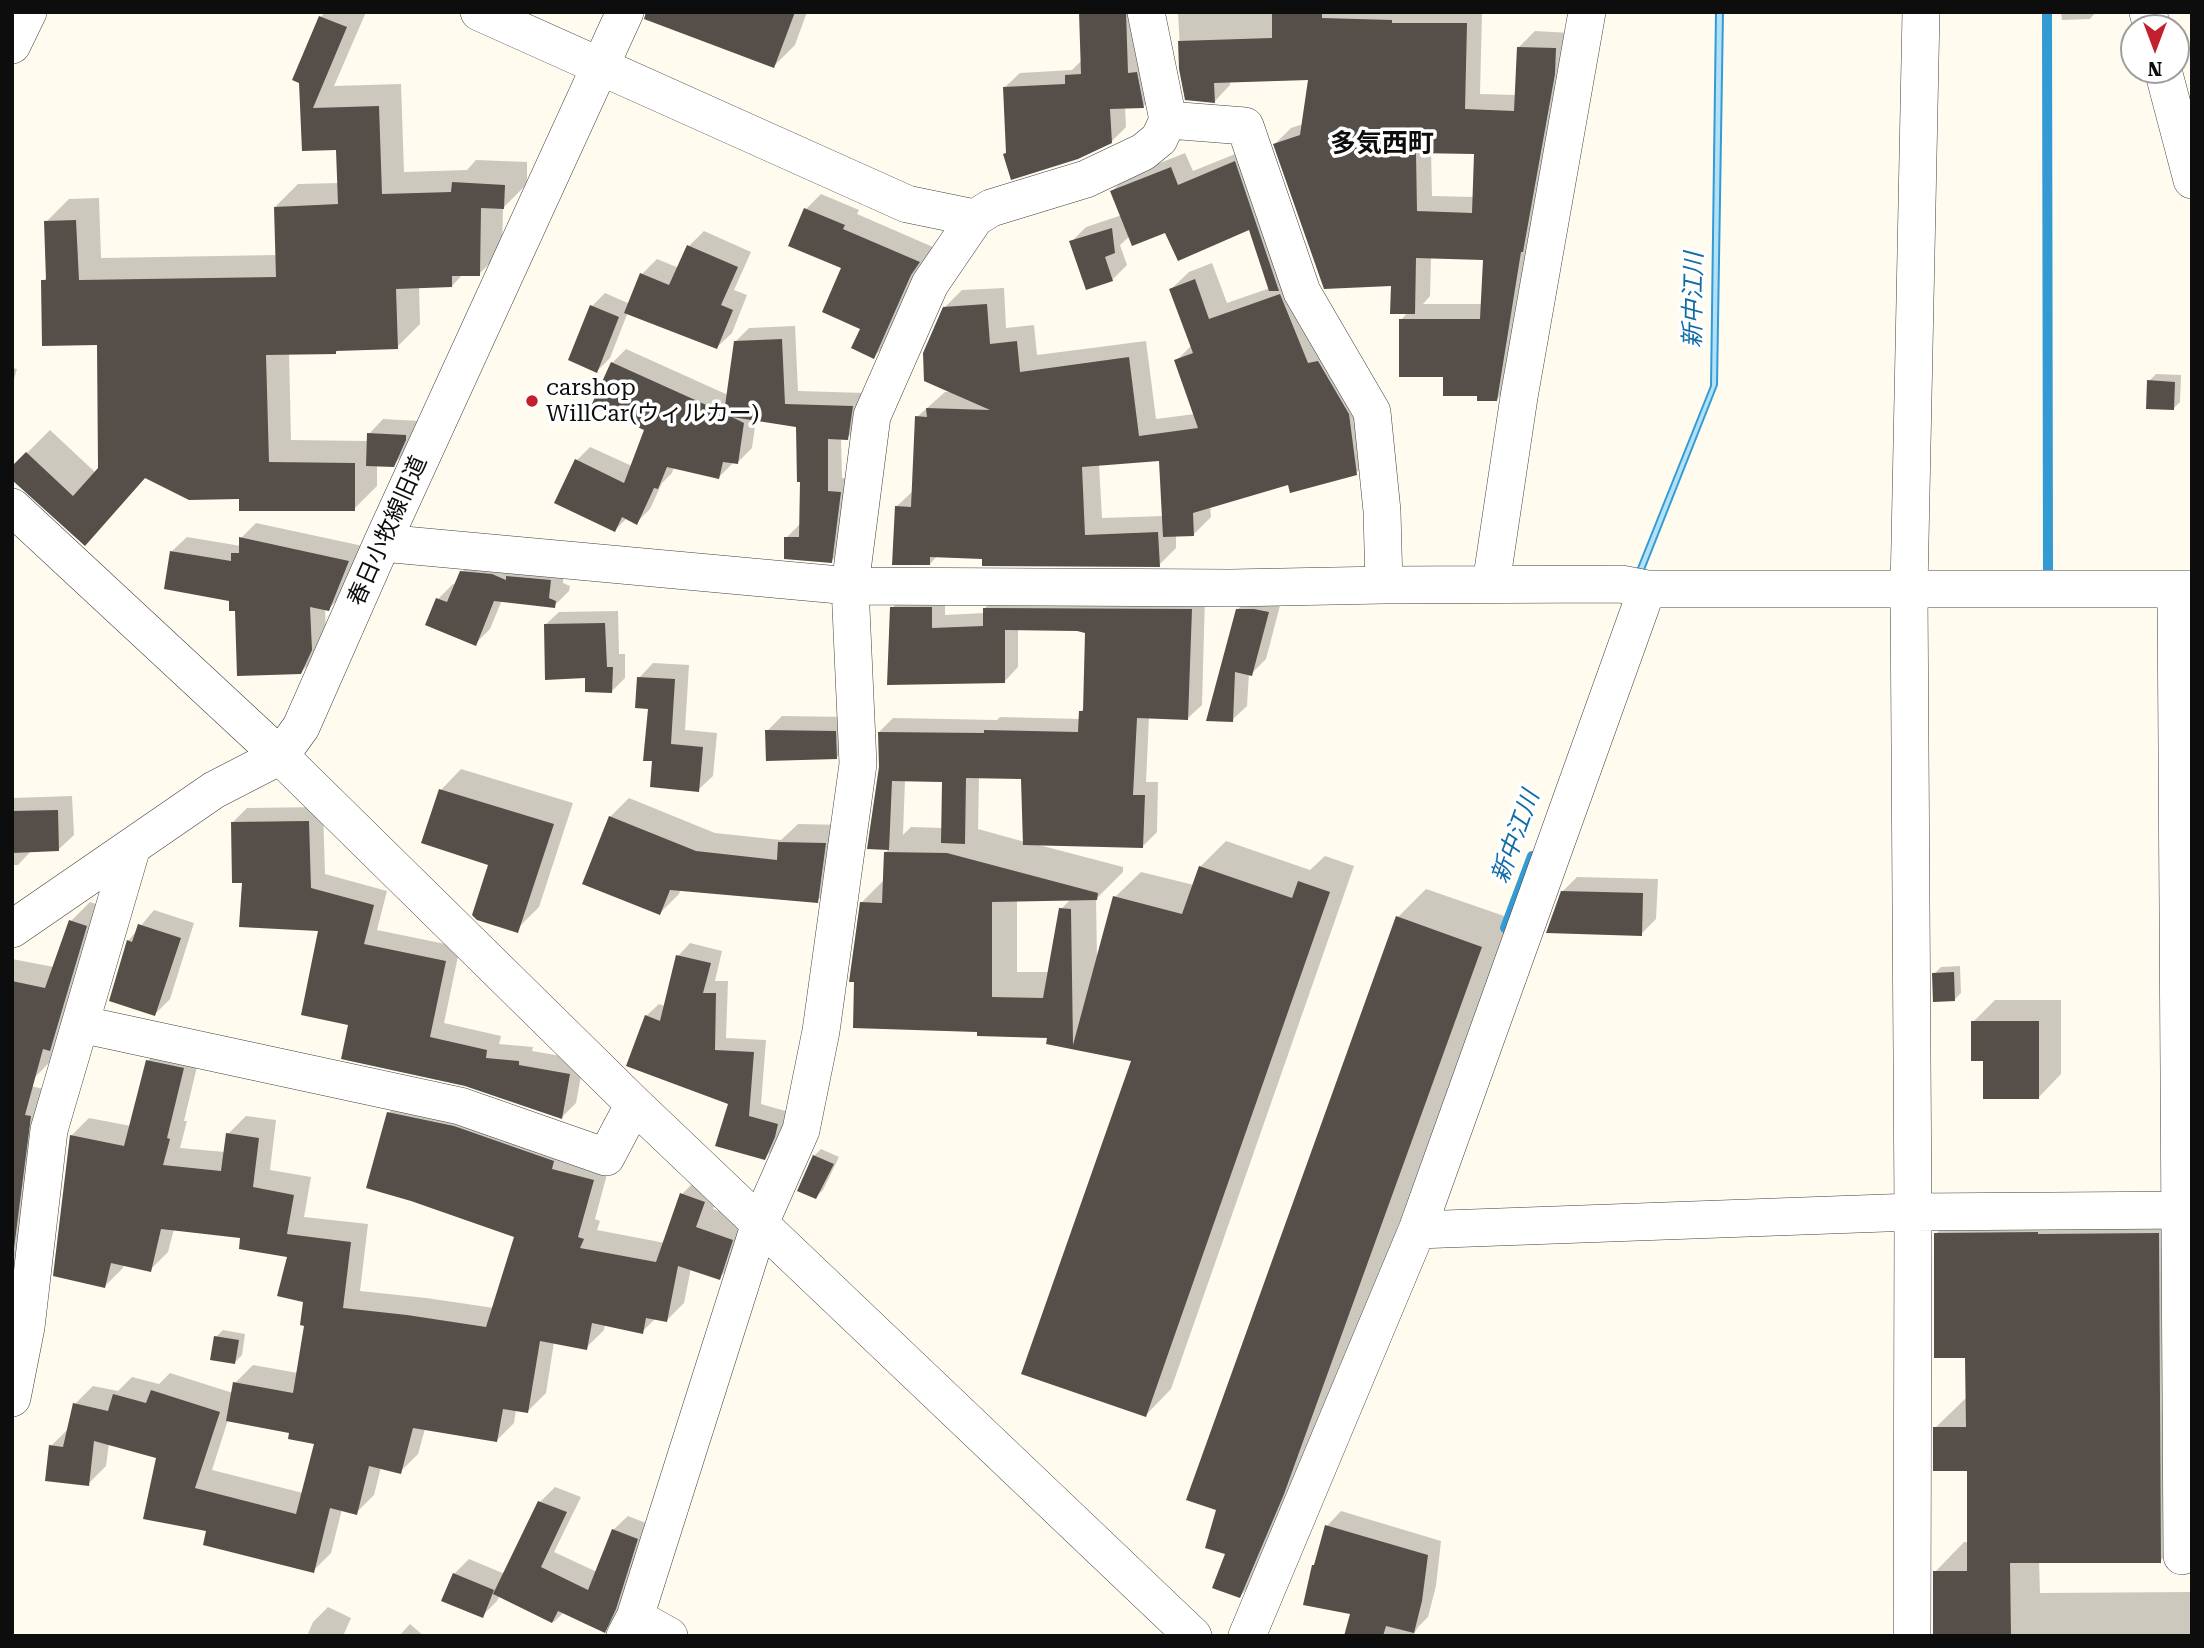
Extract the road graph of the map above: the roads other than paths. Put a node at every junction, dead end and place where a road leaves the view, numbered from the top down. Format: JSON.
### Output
{"nodes":[{"id":1,"x":28,"y":12,"type":"edge"},
{"id":2,"x":479,"y":12,"type":"edge"},
{"id":3,"x":625,"y":12,"type":"edge"},
{"id":4,"x":1146,"y":12,"type":"edge"},
{"id":5,"x":1587,"y":12,"type":"edge"},
{"id":6,"x":1921,"y":12,"type":"edge"},
{"id":7,"x":12,"y":45,"type":"edge"},
{"id":8,"x":601,"y":67,"type":"junction"},
{"id":9,"x":2167,"y":84,"type":"edge"},
{"id":10,"x":1168,"y":120,"type":"junction"},
{"id":11,"x":2192,"y":180,"type":"edge"},
{"id":12,"x":975,"y":218,"type":"junction"},
{"id":13,"x":12,"y":507,"type":"edge"},
{"id":14,"x":382,"y":543,"type":"junction"},
{"id":15,"x":1492,"y":584,"type":"junction"},
{"id":16,"x":1384,"y":585,"type":"junction"},
{"id":17,"x":850,"y":586,"type":"junction"},
{"id":18,"x":1647,"y":590,"type":"junction"},
{"id":19,"x":1909,"y":590,"type":"junction"},
{"id":20,"x":2184,"y":590,"type":"edge"},
{"id":21,"x":280,"y":756,"type":"junction"},
{"id":22,"x":132,"y":847,"type":"junction"},
{"id":23,"x":12,"y":929,"type":"edge"},
{"id":24,"x":80,"y":1024,"type":"junction"},
{"id":25,"x":634,"y":1104,"type":"junction"},
{"id":26,"x":2186,"y":1210,"type":"edge"},
{"id":27,"x":1913,"y":1212,"type":"junction"},
{"id":28,"x":760,"y":1223,"type":"junction"},
{"id":29,"x":1417,"y":1230,"type":"junction"},
{"id":30,"x":12,"y":1398,"type":"edge"},
{"id":31,"x":2182,"y":1556,"type":"dead end"},
{"id":32,"x":630,"y":1626,"type":"edge"},
{"id":33,"x":669,"y":1636,"type":"edge"},
{"id":34,"x":1193,"y":1636,"type":"edge"},
{"id":35,"x":1247,"y":1636,"type":"edge"},
{"id":36,"x":1912,"y":1636,"type":"edge"}],
"edges":[{"from":1,"to":7,"type":"street"},
{"from":2,"to":8,"type":"street"},
{"from":3,"to":8,"type":"street","name":"春日小牧線旧道"},
{"from":4,"to":10,"type":"street"},
{"from":5,"to":15,"type":"street"},
{"from":6,"to":19,"type":"street"},
{"from":8,"to":12,"type":"street"},
{"from":8,"to":14,"type":"street","name":"春日小牧線旧道"},
{"from":9,"to":11,"type":"street"},
{"from":10,"to":12,"type":"street"},
{"from":10,"to":16,"type":"street"},
{"from":12,"to":17,"type":"street"},
{"from":13,"to":21,"type":"street"},
{"from":14,"to":17,"type":"street"},
{"from":14,"to":21,"type":"street","name":"春日小牧線旧道"},
{"from":15,"to":16,"type":"street"},
{"from":15,"to":18,"type":"street"},
{"from":16,"to":17,"type":"street"},
{"from":17,"to":28,"type":"street"},
{"from":18,"to":19,"type":"street"},
{"from":18,"to":29,"type":"street"},
{"from":19,"to":20,"type":"street"},
{"from":19,"to":27,"type":"street"},
{"from":20,"to":26,"type":"street"},
{"from":21,"to":22,"type":"street","name":"春日小牧線旧道"},
{"from":21,"to":25,"type":"street"},
{"from":22,"to":23,"type":"street","name":"春日小牧線旧道"},
{"from":22,"to":24,"type":"street"},
{"from":24,"to":25,"type":"street"},
{"from":24,"to":30,"type":"street"},
{"from":25,"to":28,"type":"street"},
{"from":26,"to":27,"type":"street"},
{"from":26,"to":31,"type":"street"},
{"from":27,"to":29,"type":"street"},
{"from":27,"to":36,"type":"street"},
{"from":28,"to":32,"type":"street"},
{"from":28,"to":34,"type":"street"},
{"from":29,"to":35,"type":"street"},
{"from":32,"to":33,"type":"street"}]}
